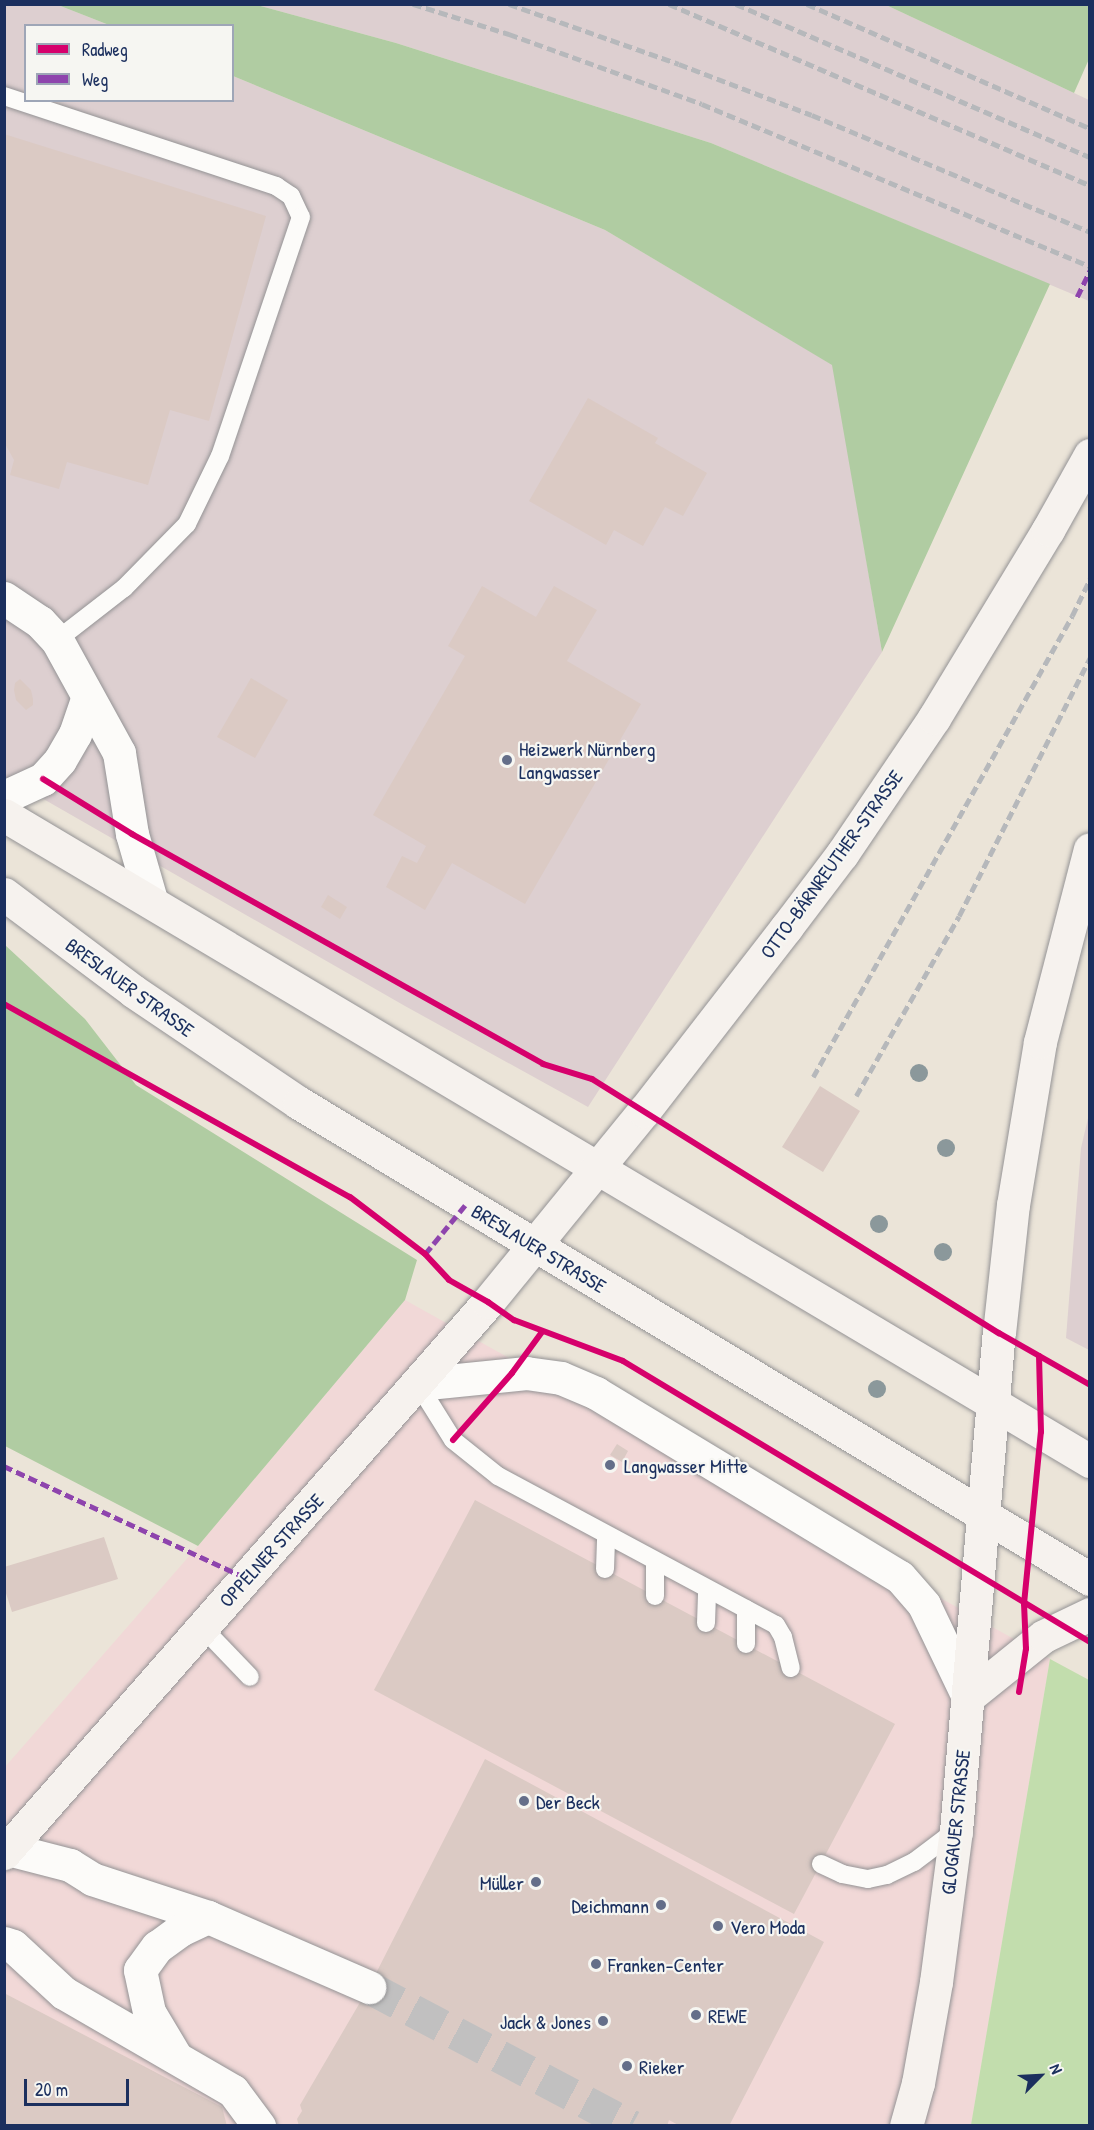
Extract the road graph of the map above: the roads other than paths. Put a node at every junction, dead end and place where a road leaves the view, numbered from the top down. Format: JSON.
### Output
{"nodes":[{"id":1,"x":4,"y":96,"type":"edge"},
{"id":2,"x":1089,"y":455,"type":"edge"},
{"id":3,"x":4,"y":598,"type":"edge"},
{"id":4,"x":57,"y":640,"type":"junction"},
{"id":5,"x":88,"y":697,"type":"junction"},
{"id":6,"x":4,"y":797,"type":"edge"},
{"id":7,"x":4,"y":815,"type":"edge"},
{"id":8,"x":1089,"y":849,"type":"edge"},
{"id":9,"x":4,"y":894,"type":"edge"},
{"id":10,"x":151,"y":900,"type":"junction"},
{"id":11,"x":597,"y":1167,"type":"junction"},
{"id":12,"x":535,"y":1246,"type":"junction"},
{"id":13,"x":418,"y":1384,"type":"junction"},
{"id":14,"x":993,"y":1404,"type":"junction"},
{"id":15,"x":1089,"y":1461,"type":"edge"},
{"id":16,"x":983,"y":1515,"type":"junction"},
{"id":17,"x":606,"y":1535,"type":"junction"},
{"id":18,"x":655,"y":1561,"type":"junction"},
{"id":19,"x":605,"y":1569,"type":"dead end"},
{"id":20,"x":1089,"y":1579,"type":"edge"},
{"id":21,"x":707,"y":1589,"type":"junction"},
{"id":22,"x":655,"y":1596,"type":"dead end"},
{"id":23,"x":746,"y":1609,"type":"junction"},
{"id":24,"x":1089,"y":1614,"type":"edge"},
{"id":25,"x":706,"y":1623,"type":"dead end"},
{"id":26,"x":202,"y":1627,"type":"junction"},
{"id":27,"x":746,"y":1644,"type":"dead end"},
{"id":28,"x":791,"y":1668,"type":"dead end"},
{"id":29,"x":250,"y":1677,"type":"dead end"},
{"id":30,"x":968,"y":1697,"type":"junction"},
{"id":31,"x":956,"y":1831,"type":"junction"},
{"id":32,"x":6,"y":1850,"type":"edge"},
{"id":33,"x":821,"y":1864,"type":"dead end"},
{"id":34,"x":208,"y":1917,"type":"junction"},
{"id":35,"x":4,"y":1943,"type":"edge"},
{"id":36,"x":369,"y":1987,"type":"tunnel mouth"},
{"id":37,"x":175,"y":2056,"type":"junction"},
{"id":38,"x":260,"y":2126,"type":"edge"},
{"id":39,"x":906,"y":2126,"type":"edge"}],
"edges":[{"from":1,"to":4,"type":"lane"},
{"from":2,"to":11,"type":"main road","name":"OTTO-BÄRNREUTHER-STRASSE"},
{"from":3,"to":4,"type":"street"},
{"from":4,"to":5,"type":"street"},
{"from":5,"to":6,"type":"street"},
{"from":5,"to":10,"type":"street"},
{"from":7,"to":10,"type":"main road"},
{"from":8,"to":14,"type":"main road"},
{"from":9,"to":12,"type":"main road","name":"BRESLAUER STRASSE"},
{"from":10,"to":11,"type":"main road"},
{"from":11,"to":12,"type":"main road","name":"OTTO-BÄRNREUTHER-STRASSE"},
{"from":11,"to":14,"type":"main road"},
{"from":12,"to":13,"type":"main road","name":"OPPELNER STRASSE"},
{"from":12,"to":16,"type":"main road","name":"BRESLAUER STRASSE"},
{"from":13,"to":17,"type":"lane"},
{"from":13,"to":26,"type":"main road","name":"OPPELNER STRASSE"},
{"from":13,"to":30,"type":"street"},
{"from":14,"to":15,"type":"main road"},
{"from":14,"to":16,"type":"main road"},
{"from":16,"to":20,"type":"main road","name":"BRESLAUER STRASSE"},
{"from":16,"to":30,"type":"main road","name":"GLOGAUER STRASSE"},
{"from":17,"to":18,"type":"lane"},
{"from":17,"to":19,"type":"lane"},
{"from":18,"to":21,"type":"lane"},
{"from":18,"to":22,"type":"lane"},
{"from":21,"to":23,"type":"lane"},
{"from":21,"to":25,"type":"lane"},
{"from":23,"to":27,"type":"lane"},
{"from":23,"to":28,"type":"lane"},
{"from":24,"to":30,"type":"main road"},
{"from":26,"to":29,"type":"lane"},
{"from":26,"to":32,"type":"main road","name":"OPPELNER STRASSE"},
{"from":30,"to":31,"type":"main road","name":"GLOGAUER STRASSE"},
{"from":31,"to":33,"type":"lane"},
{"from":31,"to":39,"type":"main road","name":"GLOGAUER STRASSE"},
{"from":32,"to":34,"type":"street"},
{"from":34,"to":36,"type":"street"},
{"from":34,"to":37,"type":"street"},
{"from":35,"to":37,"type":"street"},
{"from":37,"to":38,"type":"street"}]}
